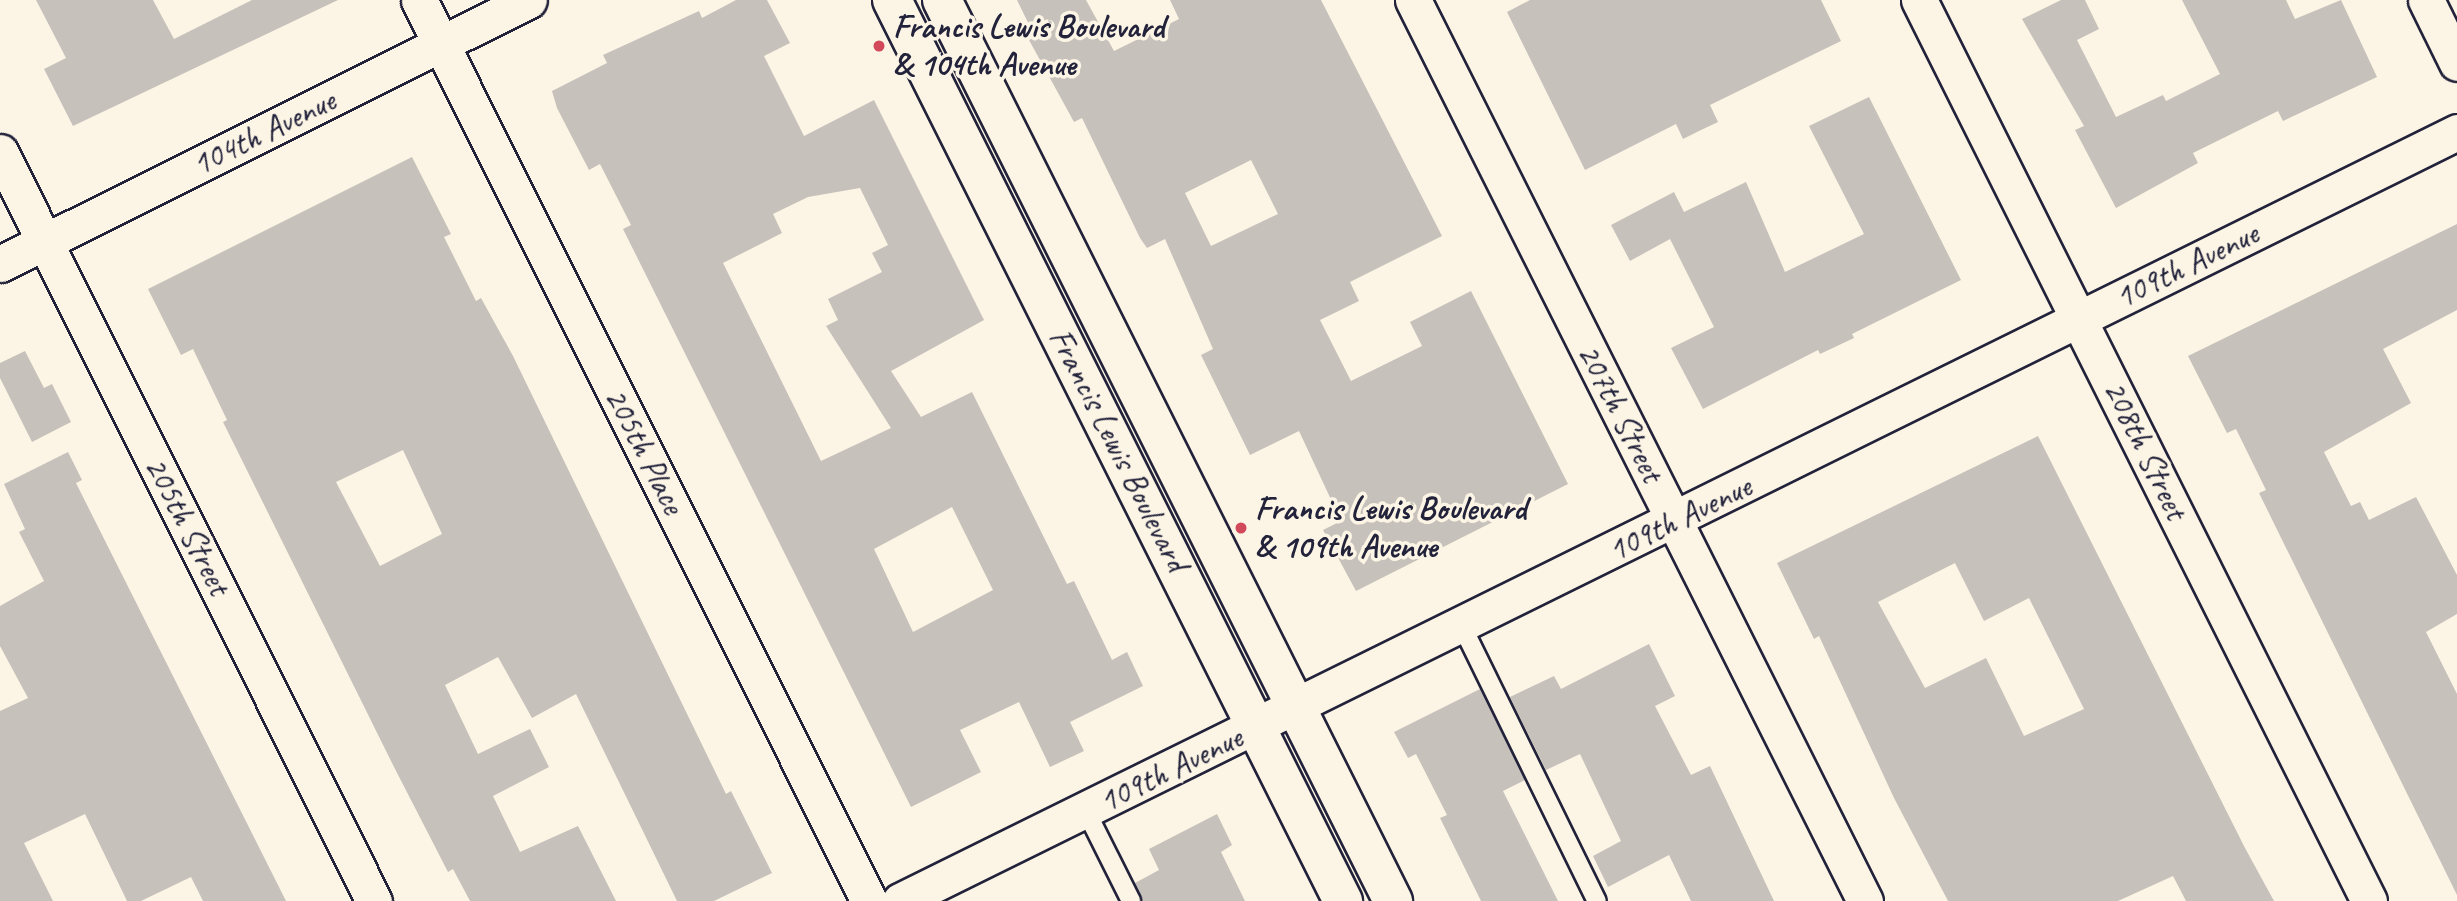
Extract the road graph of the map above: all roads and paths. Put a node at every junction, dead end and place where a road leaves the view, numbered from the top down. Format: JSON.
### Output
{"nodes":[{"id":1,"x":419,"y":0,"type":"edge"},
{"id":2,"x":529,"y":0,"type":"edge"},
{"id":3,"x":892,"y":0,"type":"edge"},
{"id":4,"x":942,"y":0,"type":"edge"},
{"id":5,"x":1413,"y":0,"type":"edge"},
{"id":6,"x":1919,"y":0,"type":"edge"},
{"id":7,"x":2426,"y":0,"type":"edge"},
{"id":8,"x":441,"y":44,"type":"junction"},
{"id":9,"x":2457,"y":63,"type":"edge"},
{"id":10,"x":2457,"y":132,"type":"edge"},
{"id":11,"x":0,"y":152,"type":"edge"},
{"id":12,"x":45,"y":242,"type":"junction"},
{"id":13,"x":0,"y":264,"type":"edge"},
{"id":14,"x":2080,"y":320,"type":"junction"},
{"id":15,"x":1674,"y":522,"type":"junction"},
{"id":16,"x":1462,"y":626,"type":"junction"},
{"id":17,"x":1296,"y":709,"type":"junction"},
{"id":18,"x":1258,"y":728,"type":"junction"},
{"id":19,"x":1086,"y":811,"type":"junction"},
{"id":20,"x":374,"y":901,"type":"edge"},
{"id":21,"x":869,"y":901,"type":"edge"},
{"id":22,"x":900,"y":901,"type":"edge"},
{"id":23,"x":1131,"y":901,"type":"edge"},
{"id":24,"x":1343,"y":901,"type":"edge"},
{"id":25,"x":1393,"y":901,"type":"edge"},
{"id":26,"x":1597,"y":901,"type":"edge"},
{"id":27,"x":1865,"y":901,"type":"edge"},
{"id":28,"x":2369,"y":901,"type":"edge"}],
"edges":[{"from":1,"to":8,"type":"street","name":"205th Place"},
{"from":2,"to":8,"type":"street","name":"104th Avenue"},
{"from":3,"to":18,"type":"main road","name":"Francis Lewis Boulevard"},
{"from":4,"to":17,"type":"main road","name":"Francis Lewis Boulevard"},
{"from":5,"to":15,"type":"street","name":"207th Street"},
{"from":6,"to":14,"type":"street","name":"208th Street"},
{"from":7,"to":9,"type":"street"},
{"from":8,"to":12,"type":"street","name":"104th Avenue"},
{"from":8,"to":21,"type":"street","name":"205th Place"},
{"from":10,"to":14,"type":"street","name":"109th Avenue"},
{"from":11,"to":12,"type":"street","name":"205th Street"},
{"from":12,"to":13,"type":"street","name":"104th Avenue"},
{"from":12,"to":20,"type":"street","name":"205th Street"},
{"from":14,"to":15,"type":"street","name":"109th Avenue"},
{"from":14,"to":28,"type":"street","name":"208th Street"},
{"from":15,"to":16,"type":"street","name":"109th Avenue"},
{"from":15,"to":27,"type":"street","name":"207th Street"},
{"from":16,"to":17,"type":"street","name":"109th Avenue"},
{"from":16,"to":26,"type":"lane"},
{"from":17,"to":18,"type":"street","name":"109th Avenue"},
{"from":17,"to":25,"type":"main road","name":"Francis Lewis Boulevard"},
{"from":18,"to":19,"type":"street","name":"109th Avenue"},
{"from":18,"to":24,"type":"main road","name":"Francis Lewis Boulevard"},
{"from":19,"to":22,"type":"street","name":"109th Avenue"},
{"from":19,"to":23,"type":"lane"}]}
